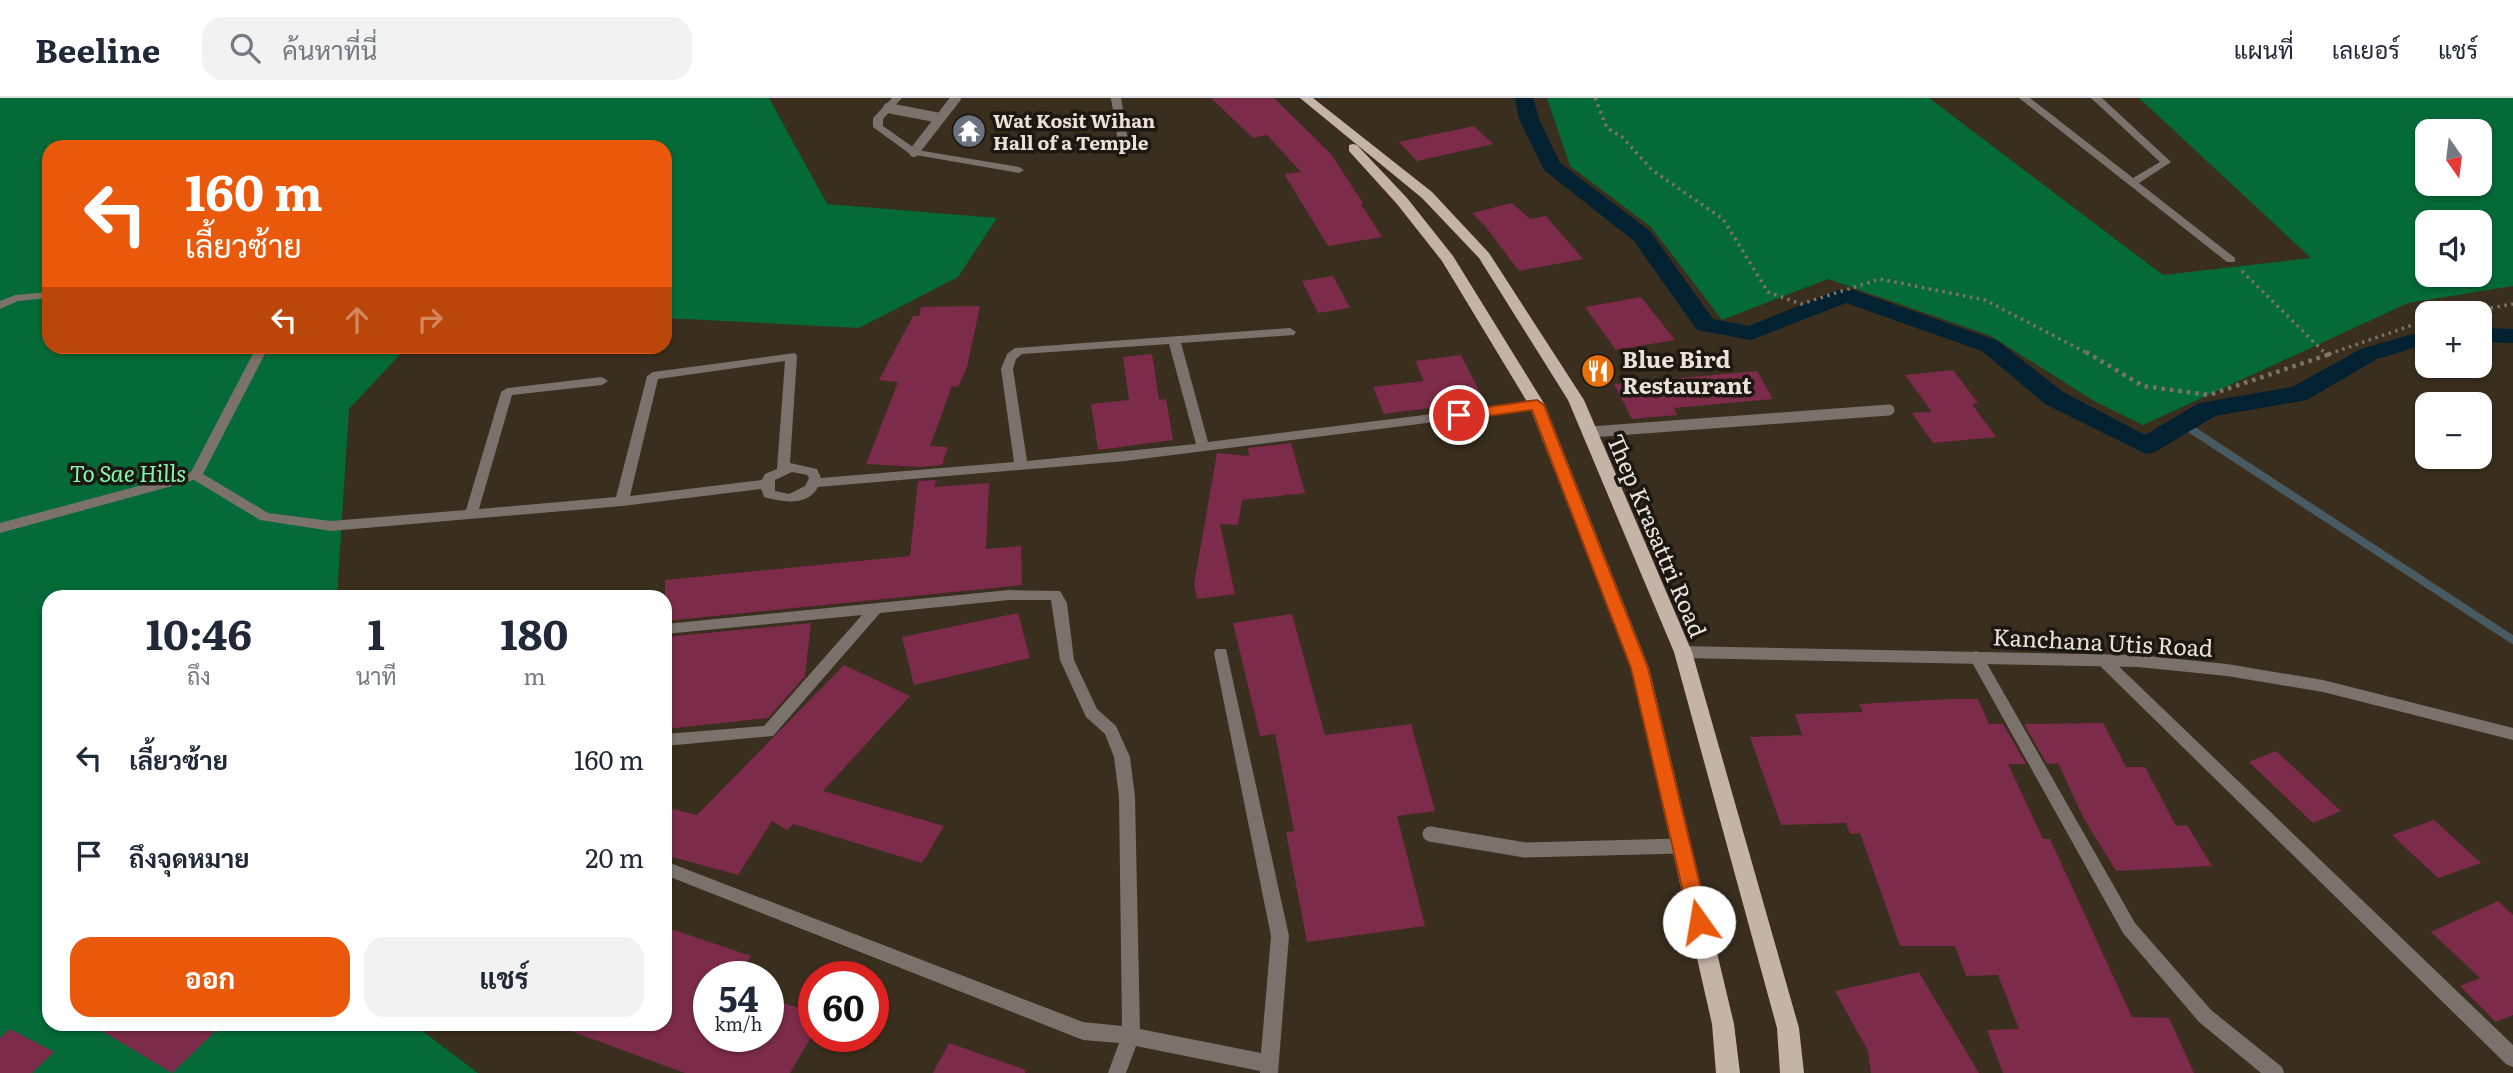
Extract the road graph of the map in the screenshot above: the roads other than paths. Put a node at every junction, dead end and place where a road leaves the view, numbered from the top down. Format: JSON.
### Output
{"nodes":[{"id":1,"x":897,"y":98,"type":"edge"},
{"id":2,"x":956,"y":98,"type":"edge"},
{"id":3,"x":1116,"y":98,"type":"edge"},
{"id":4,"x":2024,"y":98,"type":"edge"},
{"id":5,"x":2096,"y":98,"type":"edge"},
{"id":6,"x":1311,"y":102,"type":"edge"},
{"id":7,"x":888,"y":108,"type":"junction"},
{"id":8,"x":940,"y":118,"type":"junction"},
{"id":9,"x":1124,"y":147,"type":"dead end"},
{"id":10,"x":914,"y":152,"type":"junction"},
{"id":11,"x":1018,"y":170,"type":"dead end"},
{"id":12,"x":2133,"y":182,"type":"junction"},
{"id":13,"x":1427,"y":195,"type":"junction"},
{"id":14,"x":1402,"y":201,"type":"junction"},
{"id":15,"x":2231,"y":260,"type":"road end"},
{"id":16,"x":42,"y":296,"type":"edge"},
{"id":17,"x":0,"y":306,"type":"edge"},
{"id":18,"x":1290,"y":332,"type":"dead end"},
{"id":19,"x":1174,"y":340,"type":"junction"},
{"id":20,"x":259,"y":354,"type":"edge"},
{"id":21,"x":601,"y":381,"type":"dead end"},
{"id":22,"x":1537,"y":405,"type":"junction"},
{"id":23,"x":1889,"y":410,"type":"dead end"},
{"id":24,"x":1590,"y":432,"type":"junction"},
{"id":25,"x":1203,"y":448,"type":"junction"},
{"id":26,"x":1021,"y":466,"type":"junction"},
{"id":27,"x":783,"y":469,"type":"junction"},
{"id":28,"x":196,"y":475,"type":"junction"},
{"id":29,"x":815,"y":483,"type":"junction"},
{"id":30,"x":766,"y":484,"type":"junction"},
{"id":31,"x":622,"y":501,"type":"junction"},
{"id":32,"x":471,"y":514,"type":"junction"},
{"id":33,"x":0,"y":528,"type":"edge"},
{"id":34,"x":877,"y":608,"type":"junction"},
{"id":35,"x":672,"y":628,"type":"edge"},
{"id":36,"x":1683,"y":652,"type":"junction"},
{"id":37,"x":1221,"y":653,"type":"dead end"},
{"id":38,"x":1976,"y":657,"type":"junction"},
{"id":39,"x":2102,"y":659,"type":"junction"},
{"id":40,"x":2513,"y":734,"type":"edge"},
{"id":41,"x":672,"y":739,"type":"edge"},
{"id":42,"x":1430,"y":834,"type":"dead end"},
{"id":43,"x":1681,"y":846,"type":"junction"},
{"id":44,"x":672,"y":871,"type":"edge"},
{"id":45,"x":1131,"y":1036,"type":"junction"},
{"id":46,"x":2513,"y":1058,"type":"edge"},
{"id":47,"x":1270,"y":1069,"type":"edge"},
{"id":48,"x":1117,"y":1073,"type":"edge"},
{"id":49,"x":1728,"y":1073,"type":"edge"},
{"id":50,"x":1792,"y":1073,"type":"edge"},
{"id":51,"x":2275,"y":1073,"type":"edge"}],
"edges":[{"from":1,"to":7,"type":"street"},
{"from":2,"to":8,"type":"lane"},
{"from":3,"to":9,"type":"lane"},
{"from":4,"to":12,"type":"street"},
{"from":5,"to":12,"type":"street"},
{"from":6,"to":13,"type":"main road","name":"Thep Krasattri Road"},
{"from":6,"to":14,"type":"main road","name":"Thep Krasattri Road"},
{"from":7,"to":8,"type":"lane"},
{"from":7,"to":10,"type":"street"},
{"from":8,"to":10,"type":"lane"},
{"from":10,"to":11,"type":"street"},
{"from":12,"to":15,"type":"street"},
{"from":13,"to":14,"type":"main road"},
{"from":13,"to":24,"type":"main road","name":"Thep Krasattri Road"},
{"from":14,"to":22,"type":"main road","name":"Thep Krasattri Road"},
{"from":16,"to":17,"type":"street"},
{"from":18,"to":19,"type":"street"},
{"from":19,"to":25,"type":"street"},
{"from":19,"to":26,"type":"street"},
{"from":20,"to":28,"type":"street"},
{"from":21,"to":32,"type":"street"},
{"from":22,"to":25,"type":"street"},
{"from":22,"to":43,"type":"main road","name":"Thep Krasattri Road"},
{"from":23,"to":24,"type":"lane"},
{"from":24,"to":36,"type":"main road","name":"Thep Krasattri Road"},
{"from":25,"to":26,"type":"street"},
{"from":26,"to":29,"type":"street"},
{"from":27,"to":29,"type":"street"},
{"from":27,"to":30,"type":"street"},
{"from":27,"to":31,"type":"street"},
{"from":28,"to":32,"type":"street"},
{"from":28,"to":33,"type":"street"},
{"from":29,"to":30,"type":"street"},
{"from":30,"to":31,"type":"street"},
{"from":31,"to":32,"type":"street"},
{"from":34,"to":35,"type":"street"},
{"from":34,"to":41,"type":"street"},
{"from":34,"to":45,"type":"street"},
{"from":36,"to":38,"type":"street","name":"Kanchana Utis Road"},
{"from":36,"to":50,"type":"main road","name":"Thep Krasattri Road"},
{"from":37,"to":47,"type":"street"},
{"from":38,"to":39,"type":"street","name":"Kanchana Utis Road"},
{"from":38,"to":51,"type":"street"},
{"from":39,"to":40,"type":"street","name":"Kanchana Utis Road"},
{"from":39,"to":46,"type":"street"},
{"from":42,"to":43,"type":"lane"},
{"from":43,"to":49,"type":"main road","name":"Thep Krasattri Road"},
{"from":44,"to":45,"type":"street"},
{"from":45,"to":47,"type":"street"},
{"from":45,"to":48,"type":"street"}]}
